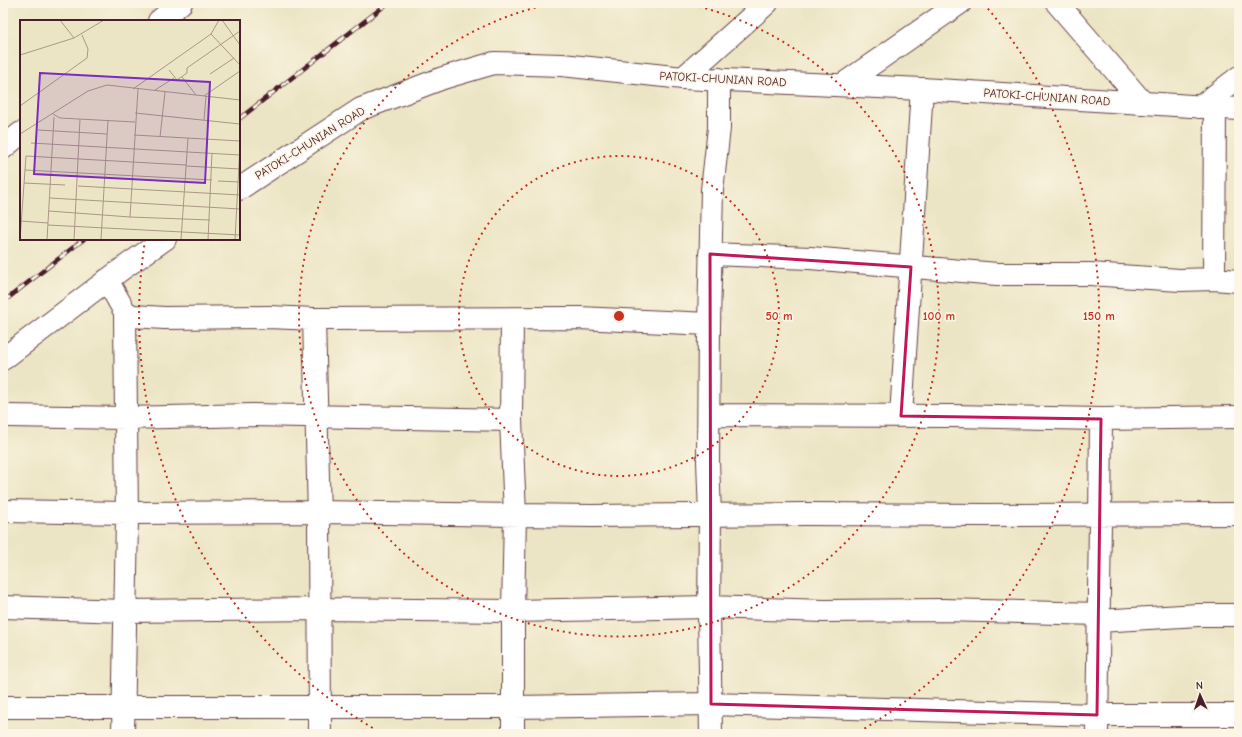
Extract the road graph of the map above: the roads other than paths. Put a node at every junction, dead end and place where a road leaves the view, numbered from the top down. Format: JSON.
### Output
{"nodes":[{"id":1,"x":181,"y":3,"type":"edge"},
{"id":2,"x":767,"y":3,"type":"edge"},
{"id":3,"x":960,"y":3,"type":"edge"},
{"id":4,"x":1057,"y":3,"type":"edge"},
{"id":5,"x":160,"y":20,"type":"edge"},
{"id":6,"x":1239,"y":77,"type":"edge"},
{"id":7,"x":684,"y":78,"type":"junction"},
{"id":8,"x":719,"y":79,"type":"junction"},
{"id":9,"x":842,"y":85,"type":"junction"},
{"id":10,"x":922,"y":89,"type":"junction"},
{"id":11,"x":1143,"y":103,"type":"junction"},
{"id":12,"x":1208,"y":107,"type":"junction"},
{"id":13,"x":1239,"y":109,"type":"edge"},
{"id":14,"x":20,"y":134,"type":"edge"},
{"id":15,"x":3,"y":148,"type":"edge"},
{"id":16,"x":240,"y":188,"type":"edge"},
{"id":17,"x":164,"y":240,"type":"edge"},
{"id":18,"x":710,"y":254,"type":"junction"},
{"id":19,"x":911,"y":267,"type":"junction"},
{"id":20,"x":1214,"y":279,"type":"junction"},
{"id":21,"x":107,"y":280,"type":"junction"},
{"id":22,"x":1239,"y":281,"type":"edge"},
{"id":23,"x":124,"y":312,"type":"junction"},
{"id":24,"x":314,"y":319,"type":"junction"},
{"id":25,"x":512,"y":319,"type":"junction"},
{"id":26,"x":709,"y":324,"type":"junction"},
{"id":27,"x":3,"y":359,"type":"edge"},
{"id":28,"x":316,"y":415,"type":"junction"},
{"id":29,"x":709,"y":415,"type":"junction"},
{"id":30,"x":8,"y":416,"type":"dead end"},
{"id":31,"x":901,"y":416,"type":"junction"},
{"id":32,"x":1239,"y":417,"type":"edge"},
{"id":33,"x":126,"y":418,"type":"junction"},
{"id":34,"x":1101,"y":419,"type":"junction"},
{"id":35,"x":511,"y":420,"type":"junction"},
{"id":36,"x":3,"y":511,"type":"edge"},
{"id":37,"x":318,"y":512,"type":"junction"},
{"id":38,"x":127,"y":513,"type":"junction"},
{"id":39,"x":1239,"y":514,"type":"edge"},
{"id":40,"x":515,"y":515,"type":"junction"},
{"id":41,"x":710,"y":515,"type":"junction"},
{"id":42,"x":1100,"y":515,"type":"junction"},
{"id":43,"x":3,"y":607,"type":"edge"},
{"id":44,"x":709,"y":607,"type":"junction"},
{"id":45,"x":319,"y":608,"type":"junction"},
{"id":46,"x":125,"y":611,"type":"junction"},
{"id":47,"x":513,"y":612,"type":"junction"},
{"id":48,"x":1239,"y":615,"type":"edge"},
{"id":49,"x":1099,"y":618,"type":"junction"},
{"id":50,"x":711,"y":704,"type":"junction"},
{"id":51,"x":123,"y":706,"type":"junction"},
{"id":52,"x":3,"y":707,"type":"edge"},
{"id":53,"x":319,"y":707,"type":"junction"},
{"id":54,"x":513,"y":707,"type":"junction"},
{"id":55,"x":1239,"y":715,"type":"edge"},
{"id":56,"x":1097,"y":725,"type":"edge"},
{"id":57,"x":123,"y":734,"type":"edge"},
{"id":58,"x":320,"y":734,"type":"edge"},
{"id":59,"x":513,"y":734,"type":"edge"},
{"id":60,"x":710,"y":734,"type":"edge"}],
"edges":[{"from":1,"to":5,"type":"street"},
{"from":2,"to":7,"type":"street"},
{"from":3,"to":9,"type":"street"},
{"from":4,"to":11,"type":"street"},
{"from":6,"to":12,"type":"street"},
{"from":7,"to":8,"type":"street","name":"PATOKI-CHUNIAN ROAD"},
{"from":7,"to":16,"type":"street","name":"PATOKI-CHUNIAN ROAD"},
{"from":8,"to":9,"type":"street","name":"PATOKI-CHUNIAN ROAD"},
{"from":8,"to":18,"type":"street"},
{"from":9,"to":10,"type":"street","name":"PATOKI-CHUNIAN ROAD"},
{"from":10,"to":11,"type":"street","name":"PATOKI-CHUNIAN ROAD"},
{"from":10,"to":19,"type":"street"},
{"from":11,"to":12,"type":"street","name":"PATOKI-CHUNIAN ROAD"},
{"from":12,"to":13,"type":"street","name":"PATOKI-CHUNIAN ROAD"},
{"from":12,"to":20,"type":"street"},
{"from":14,"to":15,"type":"street"},
{"from":17,"to":21,"type":"street"},
{"from":18,"to":19,"type":"street"},
{"from":18,"to":26,"type":"street"},
{"from":19,"to":20,"type":"street"},
{"from":19,"to":31,"type":"street"},
{"from":20,"to":22,"type":"street"},
{"from":21,"to":23,"type":"street"},
{"from":21,"to":27,"type":"street"},
{"from":23,"to":24,"type":"street"},
{"from":23,"to":33,"type":"street"},
{"from":24,"to":25,"type":"street"},
{"from":24,"to":28,"type":"street"},
{"from":25,"to":26,"type":"street"},
{"from":25,"to":35,"type":"street"},
{"from":26,"to":29,"type":"street"},
{"from":28,"to":33,"type":"street"},
{"from":28,"to":35,"type":"street"},
{"from":28,"to":37,"type":"street"},
{"from":29,"to":31,"type":"street"},
{"from":29,"to":41,"type":"street"},
{"from":30,"to":33,"type":"street"},
{"from":31,"to":34,"type":"street"},
{"from":32,"to":34,"type":"street"},
{"from":33,"to":38,"type":"street"},
{"from":34,"to":42,"type":"street"},
{"from":35,"to":40,"type":"street"},
{"from":36,"to":38,"type":"street"},
{"from":37,"to":38,"type":"street"},
{"from":37,"to":40,"type":"street"},
{"from":37,"to":45,"type":"street"},
{"from":38,"to":46,"type":"street"},
{"from":39,"to":42,"type":"street"},
{"from":40,"to":41,"type":"street"},
{"from":40,"to":47,"type":"street"},
{"from":41,"to":42,"type":"street"},
{"from":41,"to":44,"type":"street"},
{"from":42,"to":49,"type":"street"},
{"from":43,"to":46,"type":"street"},
{"from":44,"to":47,"type":"street"},
{"from":44,"to":49,"type":"street"},
{"from":44,"to":50,"type":"street"},
{"from":45,"to":46,"type":"street"},
{"from":45,"to":47,"type":"street"},
{"from":45,"to":53,"type":"street"},
{"from":46,"to":51,"type":"street"},
{"from":47,"to":54,"type":"street"},
{"from":48,"to":49,"type":"street"},
{"from":49,"to":56,"type":"street"},
{"from":50,"to":54,"type":"street"},
{"from":50,"to":56,"type":"street"},
{"from":50,"to":60,"type":"street"},
{"from":51,"to":52,"type":"street"},
{"from":51,"to":53,"type":"street"},
{"from":51,"to":57,"type":"street"},
{"from":53,"to":54,"type":"street"},
{"from":53,"to":58,"type":"street"},
{"from":54,"to":59,"type":"street"},
{"from":55,"to":56,"type":"street"}]}
